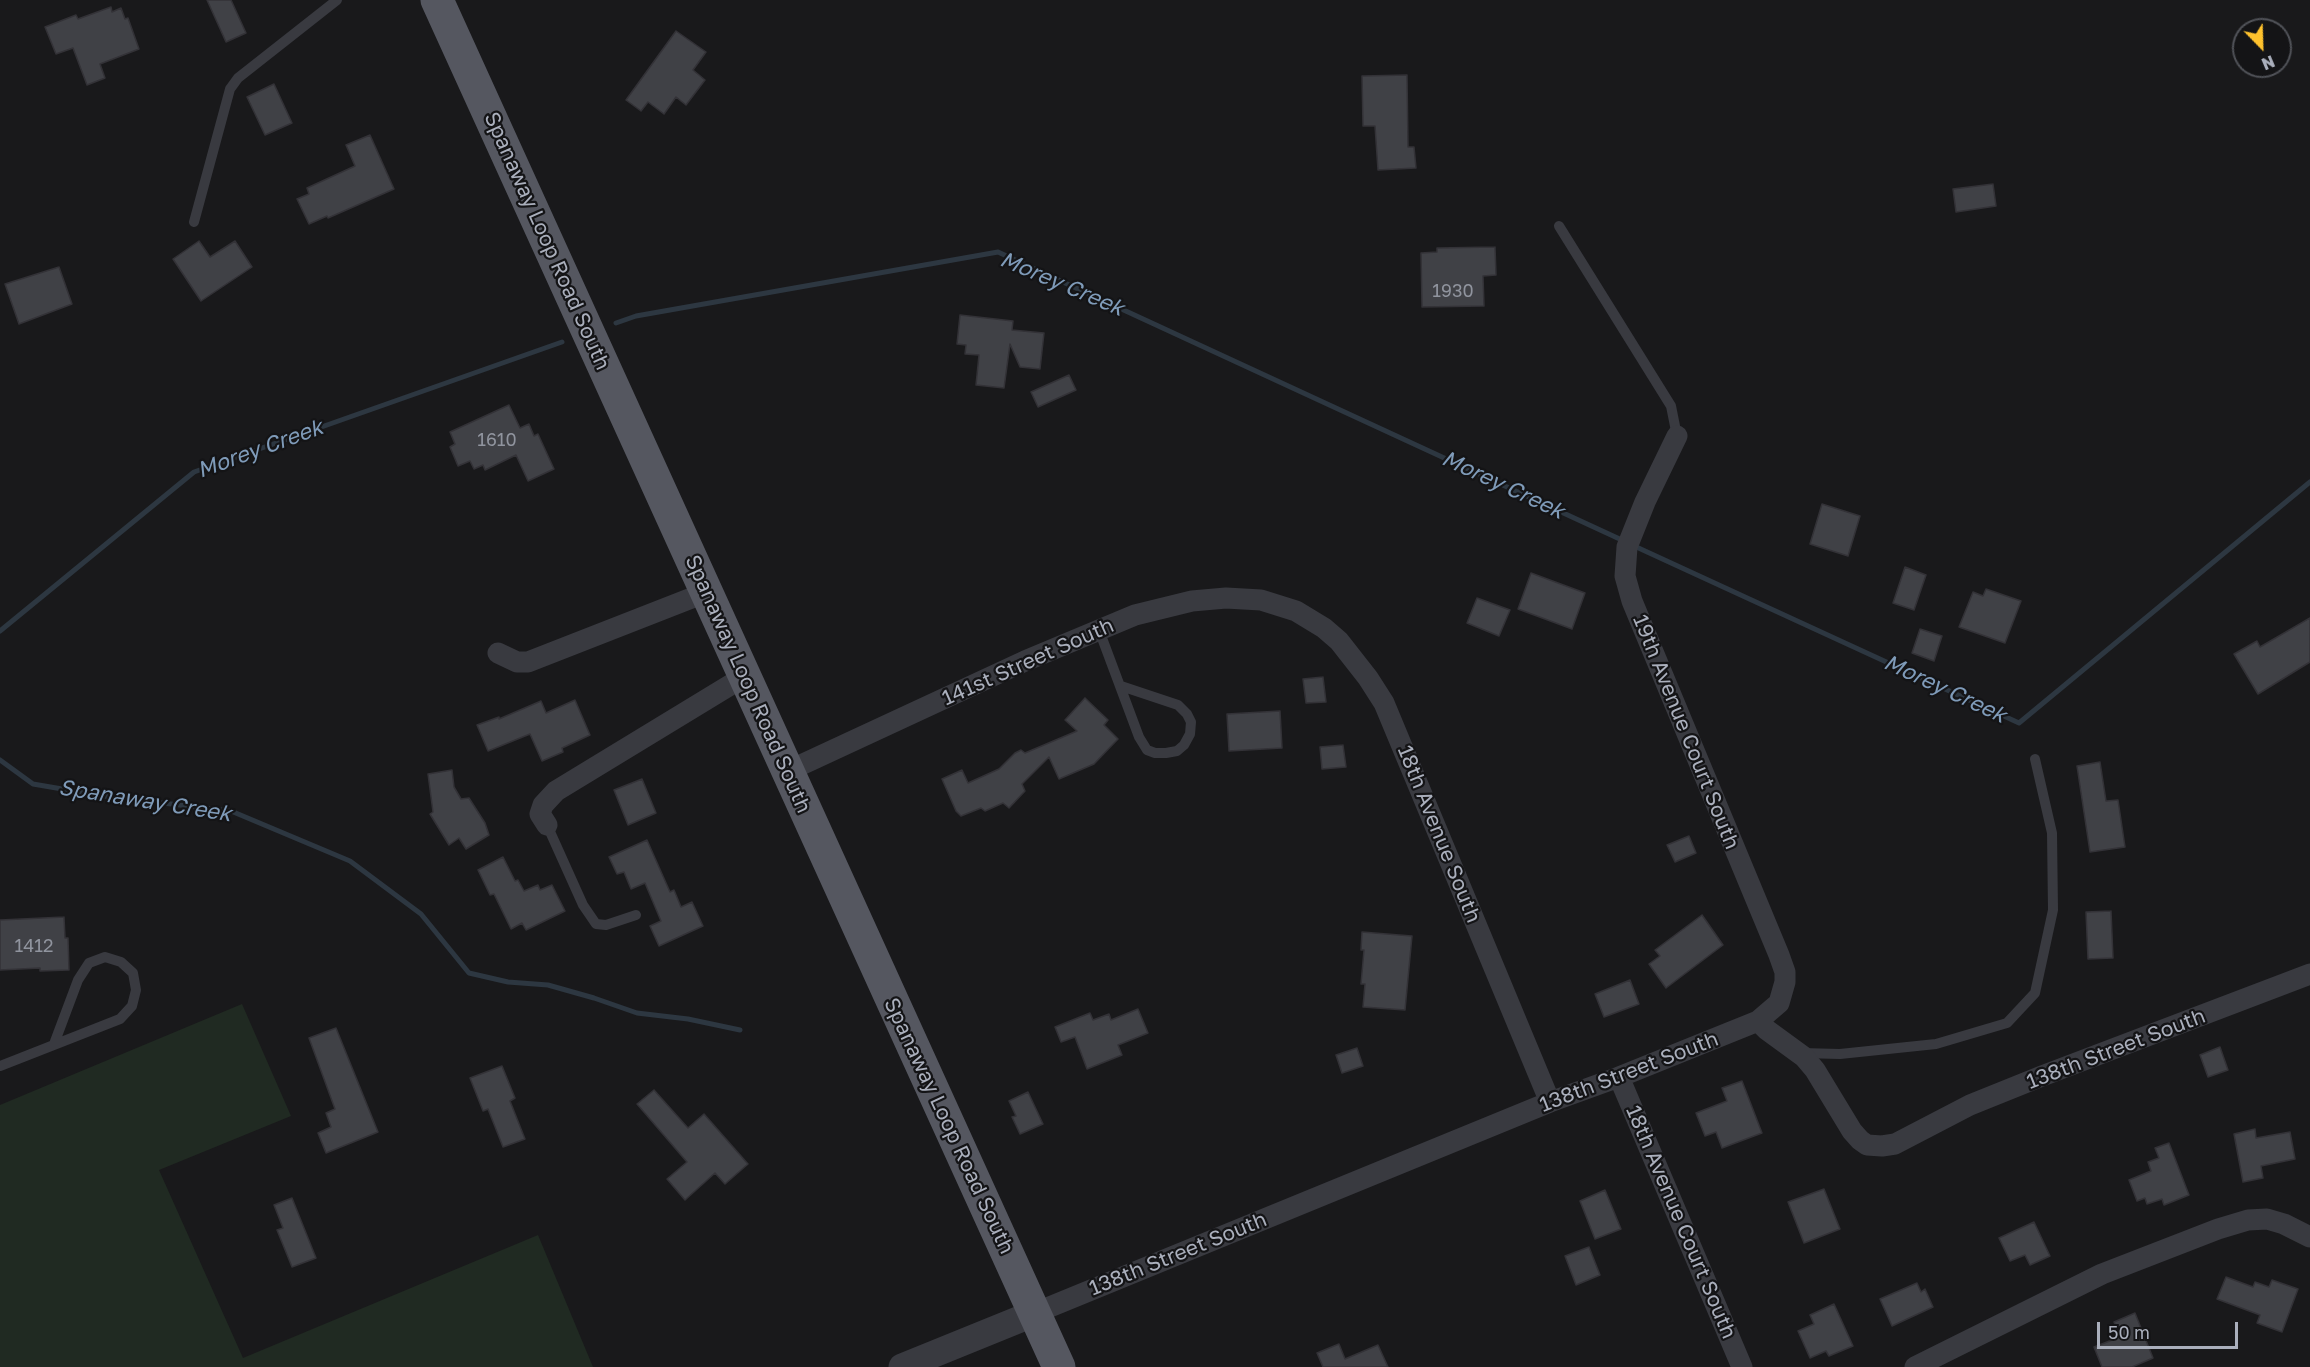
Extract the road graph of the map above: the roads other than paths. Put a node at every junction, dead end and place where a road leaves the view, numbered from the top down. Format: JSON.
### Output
{"nodes":[{"id":1,"x":337,"y":0,"type":"edge"},
{"id":2,"x":437,"y":0,"type":"edge"},
{"id":3,"x":194,"y":222,"type":"dead end"},
{"id":4,"x":1559,"y":226,"type":"dead end"},
{"id":5,"x":1677,"y":436,"type":"joint"},
{"id":6,"x":707,"y":592,"type":"junction"},
{"id":7,"x":1279,"y":605,"type":"joint"},
{"id":8,"x":1099,"y":630,"type":"junction"},
{"id":9,"x":498,"y":653,"type":"dead end"},
{"id":10,"x":745,"y":676,"type":"junction"},
{"id":11,"x":1121,"y":686,"type":"junction"},
{"id":12,"x":2035,"y":759,"type":"dead end"},
{"id":13,"x":788,"y":771,"type":"junction"},
{"id":14,"x":547,"y":825,"type":"joint"},
{"id":15,"x":636,"y":915,"type":"dead end"},
{"id":16,"x":2310,"y":974,"type":"edge"},
{"id":17,"x":1758,"y":1021,"type":"junction"},
{"id":18,"x":54,"y":1044,"type":"junction"},
{"id":19,"x":1800,"y":1053,"type":"junction"},
{"id":20,"x":0,"y":1066,"type":"edge"},
{"id":21,"x":1619,"y":1077,"type":"junction"},
{"id":22,"x":1550,"y":1102,"type":"junction"},
{"id":23,"x":2308,"y":1236,"type":"edge"},
{"id":24,"x":1035,"y":1314,"type":"junction"},
{"id":25,"x":903,"y":1367,"type":"edge"},
{"id":26,"x":1059,"y":1367,"type":"edge"},
{"id":27,"x":1742,"y":1367,"type":"edge"},
{"id":28,"x":1915,"y":1367,"type":"edge"}],
"edges":[{"from":1,"to":3,"type":"lane"},
{"from":2,"to":6,"type":"main road","name":"Spanaway Loop Road South"},
{"from":4,"to":5,"type":"lane"},
{"from":5,"to":17,"type":"street","name":"19th Avenue Court South"},
{"from":6,"to":9,"type":"street"},
{"from":6,"to":10,"type":"main road","name":"Spanaway Loop Road South"},
{"from":7,"to":8,"type":"street","name":"141st Street South"},
{"from":7,"to":22,"type":"street","name":"18th Avenue South"},
{"from":8,"to":11,"type":"lane"},
{"from":8,"to":13,"type":"street","name":"141st Street South"},
{"from":10,"to":13,"type":"main road","name":"Spanaway Loop Road South"},
{"from":10,"to":14,"type":"street"},
{"from":11,"to":11,"type":"lane"},
{"from":12,"to":19,"type":"lane"},
{"from":13,"to":24,"type":"main road","name":"Spanaway Loop Road South"},
{"from":14,"to":15,"type":"lane"},
{"from":16,"to":19,"type":"street","name":"138th Street South"},
{"from":17,"to":19,"type":"street","name":"138th Street South"},
{"from":17,"to":21,"type":"street","name":"138th Street South"},
{"from":18,"to":18,"type":"lane"},
{"from":18,"to":20,"type":"lane"},
{"from":21,"to":22,"type":"street","name":"138th Street South"},
{"from":21,"to":27,"type":"street","name":"18th Avenue Court South"},
{"from":22,"to":24,"type":"street","name":"138th Street South"},
{"from":23,"to":28,"type":"street"},
{"from":24,"to":25,"type":"street","name":"138th Street South"},
{"from":24,"to":26,"type":"main road","name":"Spanaway Loop Road South"}]}
